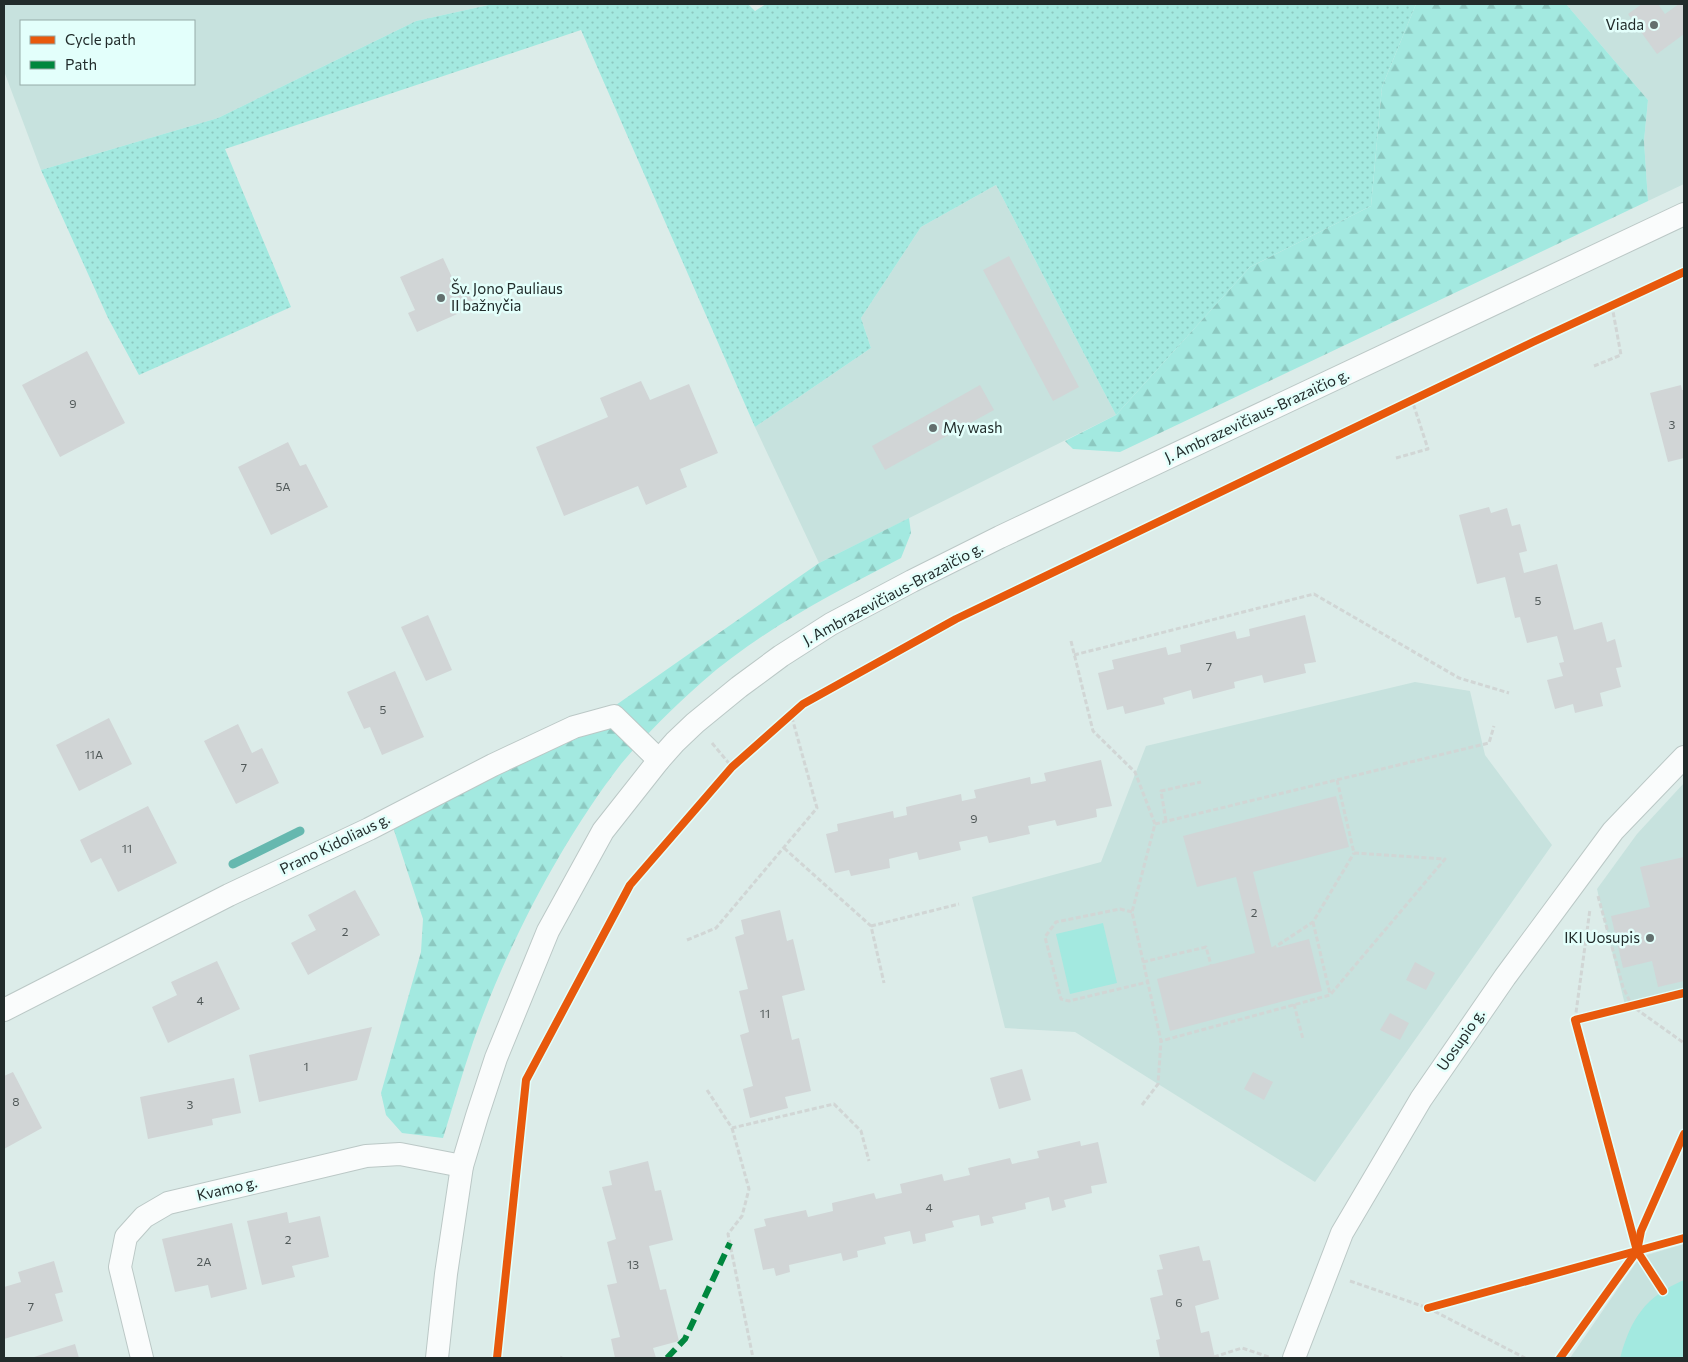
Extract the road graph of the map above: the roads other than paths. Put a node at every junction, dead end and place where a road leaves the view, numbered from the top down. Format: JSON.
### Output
{"nodes":[{"id":1,"x":1684,"y":214,"type":"edge"},
{"id":2,"x":1684,"y":757,"type":"edge"},
{"id":3,"x":659,"y":760,"type":"junction"},
{"id":4,"x":4,"y":1010,"type":"edge"},
{"id":5,"x":462,"y":1166,"type":"junction"},
{"id":6,"x":142,"y":1358,"type":"edge"},
{"id":7,"x":437,"y":1358,"type":"edge"},
{"id":8,"x":1294,"y":1358,"type":"edge"}],
"edges":[{"from":1,"to":3,"type":"street","name":"J. Ambrazevičiaus-Brazaičio g."},
{"from":2,"to":8,"type":"street","name":"Uosupio g."},
{"from":3,"to":4,"type":"street","name":"Prano Kidoliaus g."},
{"from":3,"to":5,"type":"street","name":"J. Ambrazevičiaus-Brazaičio g."},
{"from":5,"to":6,"type":"street","name":"Kvamo g."},
{"from":5,"to":7,"type":"street","name":"J. Ambrazevičiaus-Brazaičio g."}]}
